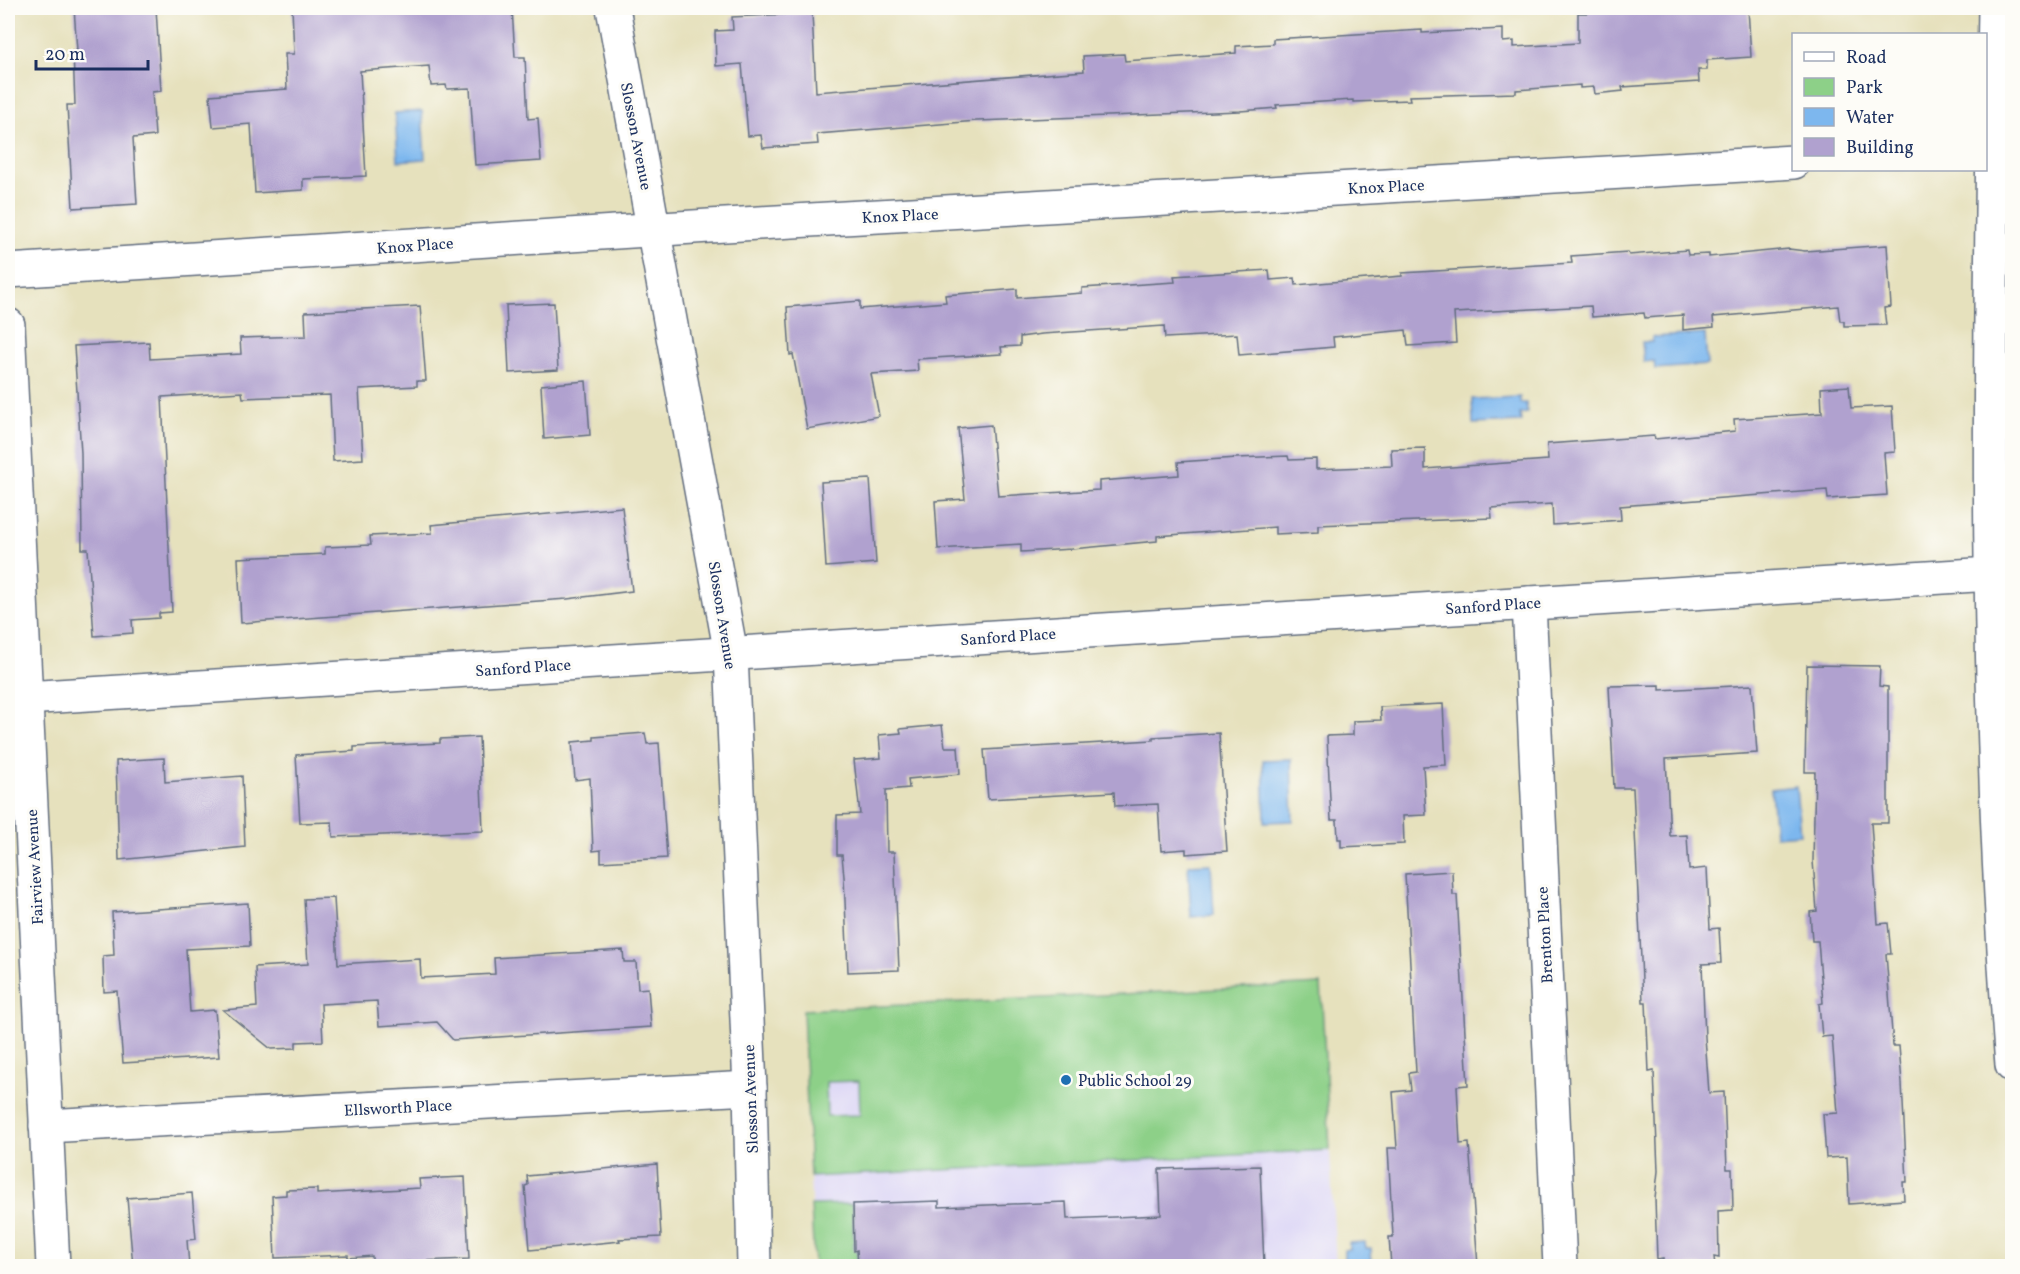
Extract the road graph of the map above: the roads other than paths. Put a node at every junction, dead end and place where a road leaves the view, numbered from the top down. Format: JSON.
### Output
{"nodes":[{"id":1,"x":613,"y":8,"type":"edge"},
{"id":2,"x":1995,"y":8,"type":"edge"},
{"id":3,"x":1989,"y":150,"type":"edge"},
{"id":4,"x":1792,"y":162,"type":"edge"},
{"id":5,"x":655,"y":229,"type":"junction"},
{"id":6,"x":8,"y":272,"type":"edge"},
{"id":7,"x":8,"y":324,"type":"edge"},
{"id":8,"x":1991,"y":574,"type":"junction"},
{"id":9,"x":1528,"y":603,"type":"junction"},
{"id":10,"x":731,"y":654,"type":"junction"},
{"id":11,"x":25,"y":698,"type":"junction"},
{"id":12,"x":2013,"y":1065,"type":"edge"},
{"id":13,"x":750,"y":1088,"type":"junction"},
{"id":14,"x":46,"y":1126,"type":"junction"},
{"id":15,"x":53,"y":1266,"type":"edge"},
{"id":16,"x":754,"y":1266,"type":"edge"},
{"id":17,"x":1560,"y":1266,"type":"edge"}],
"edges":[{"from":1,"to":5,"type":"street","name":"Slosson Avenue"},
{"from":2,"to":3,"type":"street"},
{"from":3,"to":8,"type":"street"},
{"from":4,"to":5,"type":"street","name":"Knox Place"},
{"from":5,"to":6,"type":"street","name":"Knox Place"},
{"from":5,"to":10,"type":"street","name":"Slosson Avenue"},
{"from":7,"to":11,"type":"street","name":"Fairview Avenue"},
{"from":8,"to":9,"type":"street","name":"Sanford Place"},
{"from":8,"to":12,"type":"street"},
{"from":9,"to":10,"type":"street","name":"Sanford Place"},
{"from":9,"to":17,"type":"street","name":"Brenton Place"},
{"from":10,"to":11,"type":"street","name":"Sanford Place"},
{"from":10,"to":13,"type":"street","name":"Slosson Avenue"},
{"from":11,"to":14,"type":"street","name":"Fairview Avenue"},
{"from":13,"to":14,"type":"street","name":"Ellsworth Place"},
{"from":13,"to":16,"type":"street","name":"Slosson Avenue"},
{"from":14,"to":15,"type":"street","name":"Fairview Avenue"}]}
